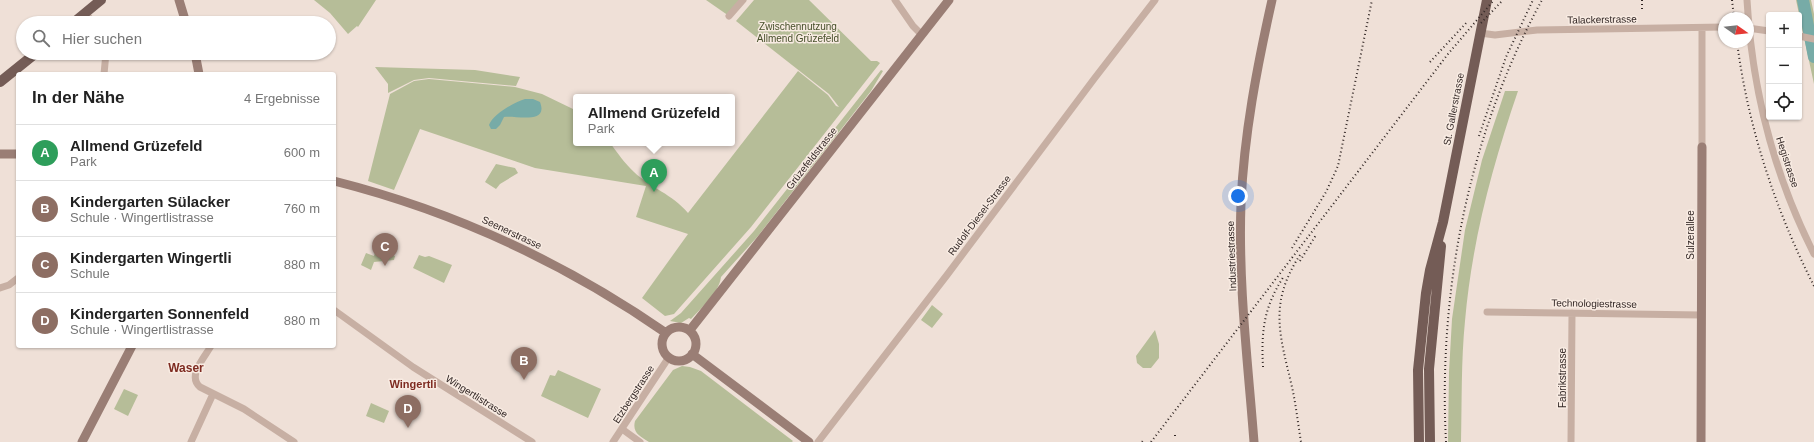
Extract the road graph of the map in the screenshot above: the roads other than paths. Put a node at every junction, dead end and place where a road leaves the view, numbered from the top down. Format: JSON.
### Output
{"nodes":[{"id":1,"x":101,"y":0,"type":"edge"},
{"id":2,"x":179,"y":0,"type":"edge"},
{"id":3,"x":743,"y":0,"type":"edge"},
{"id":4,"x":895,"y":0,"type":"edge"},
{"id":5,"x":949,"y":0,"type":"edge"},
{"id":6,"x":1155,"y":0,"type":"edge"},
{"id":7,"x":1272,"y":0,"type":"edge"},
{"id":8,"x":1487,"y":0,"type":"edge"},
{"id":9,"x":1747,"y":0,"type":"edge"},
{"id":10,"x":1747,"y":12,"type":"edge"},
{"id":11,"x":86,"y":13,"type":"junction"},
{"id":12,"x":82,"y":16,"type":"edge"},
{"id":13,"x":88,"y":16,"type":"edge"},
{"id":14,"x":184,"y":16,"type":"edge"},
{"id":15,"x":729,"y":16,"type":"dead end"},
{"id":16,"x":1718,"y":27,"type":"edge"},
{"id":17,"x":1702,"y":28,"type":"junction"},
{"id":18,"x":1754,"y":29,"type":"edge"},
{"id":19,"x":1766,"y":31,"type":"edge"},
{"id":20,"x":1480,"y":33,"type":"junction"},
{"id":21,"x":922,"y":34,"type":"junction"},
{"id":22,"x":1751,"y":48,"type":"edge"},
{"id":23,"x":27,"y":60,"type":"edge"},
{"id":24,"x":105,"y":60,"type":"edge"},
{"id":25,"x":196,"y":60,"type":"edge"},
{"id":26,"x":104,"y":72,"type":"edge"},
{"id":27,"x":199,"y":72,"type":"edge"},
{"id":28,"x":0,"y":82,"type":"edge"},
{"id":29,"x":1702,"y":147,"type":"joint"},
{"id":30,"x":0,"y":154,"type":"edge"},
{"id":31,"x":16,"y":154,"type":"edge"},
{"id":32,"x":336,"y":182,"type":"edge"},
{"id":33,"x":1443,"y":222,"type":"junction"},
{"id":34,"x":1814,"y":254,"type":"edge"},
{"id":35,"x":16,"y":280,"type":"edge"},
{"id":36,"x":0,"y":288,"type":"edge"},
{"id":37,"x":336,"y":311,"type":"edge"},
{"id":38,"x":1487,"y":312,"type":"dead end"},
{"id":39,"x":1572,"y":313,"type":"junction"},
{"id":40,"x":1701,"y":315,"type":"junction"},
{"id":41,"x":690,"y":330,"type":"junction"},
{"id":42,"x":666,"y":333,"type":"junction"},
{"id":43,"x":131,"y":348,"type":"edge"},
{"id":44,"x":210,"y":348,"type":"edge"},
{"id":45,"x":692,"y":354,"type":"junction"},
{"id":46,"x":669,"y":357,"type":"junction"},
{"id":47,"x":213,"y":394,"type":"junction"},
{"id":48,"x":622,"y":429,"type":"junction"},
{"id":49,"x":82,"y":442,"type":"edge"},
{"id":50,"x":191,"y":442,"type":"edge"},
{"id":51,"x":294,"y":442,"type":"edge"},
{"id":52,"x":532,"y":442,"type":"edge"},
{"id":53,"x":613,"y":442,"type":"edge"},
{"id":54,"x":640,"y":442,"type":"edge"},
{"id":55,"x":809,"y":442,"type":"edge"},
{"id":56,"x":818,"y":442,"type":"edge"},
{"id":57,"x":1254,"y":442,"type":"edge"},
{"id":58,"x":1419,"y":442,"type":"edge"},
{"id":59,"x":1430,"y":442,"type":"edge"},
{"id":60,"x":1571,"y":442,"type":"edge"},
{"id":61,"x":1701,"y":442,"type":"edge"}],
"edges":[{"from":1,"to":11,"type":"main road"},
{"from":2,"to":14,"type":"main road"},
{"from":3,"to":15,"type":"street"},
{"from":4,"to":21,"type":"street"},
{"from":5,"to":21,"type":"main road","name":"Grüzefeldstrasse"},
{"from":6,"to":56,"type":"street","name":"Rudolf-Diesel-Strasse"},
{"from":7,"to":57,"type":"main road","name":"Industriestrasse"},
{"from":8,"to":20,"type":"main road","name":"St. Gallerstrasse"},
{"from":9,"to":10,"type":"street","name":"Hegistrasse"},
{"from":11,"to":12,"type":"main road"},
{"from":11,"to":13,"type":"street"},
{"from":16,"to":17,"type":"street","name":"Talackerstrasse"},
{"from":17,"to":20,"type":"street","name":"Talackerstrasse"},
{"from":17,"to":29,"type":"street","name":"Sulzerallee"},
{"from":18,"to":19,"type":"street"},
{"from":20,"to":33,"type":"main road","name":"St. Gallerstrasse"},
{"from":21,"to":41,"type":"main road","name":"Grüzefeldstrasse"},
{"from":22,"to":34,"type":"street","name":"Hegistrasse"},
{"from":23,"to":28,"type":"main road"},
{"from":24,"to":26,"type":"street"},
{"from":25,"to":27,"type":"main road"},
{"from":29,"to":40,"type":"main road","name":"Sulzerallee"},
{"from":30,"to":31,"type":"main road"},
{"from":32,"to":42,"type":"main road","name":"Seenerstrasse"},
{"from":33,"to":58,"type":"main road","name":"St. Gallerstrasse"},
{"from":33,"to":59,"type":"main road","name":"St. Gallerstrasse"},
{"from":35,"to":36,"type":"street"},
{"from":37,"to":52,"type":"street","name":"Wingertlistrasse"},
{"from":38,"to":39,"type":"street","name":"Technologiestrasse"},
{"from":39,"to":40,"type":"street","name":"Technologiestrasse"},
{"from":39,"to":60,"type":"street","name":"Fabrikstrasse"},
{"from":40,"to":61,"type":"main road","name":"Sulzerallee"},
{"from":41,"to":42,"type":"main road"},
{"from":41,"to":45,"type":"main road"},
{"from":42,"to":46,"type":"main road"},
{"from":43,"to":49,"type":"main road"},
{"from":44,"to":47,"type":"street"},
{"from":45,"to":46,"type":"main road"},
{"from":45,"to":55,"type":"main road"},
{"from":46,"to":48,"type":"street","name":"Etzbergstrasse"},
{"from":47,"to":50,"type":"street"},
{"from":47,"to":51,"type":"street"},
{"from":48,"to":53,"type":"street","name":"Etzbergstrasse"},
{"from":48,"to":54,"type":"street"}]}
